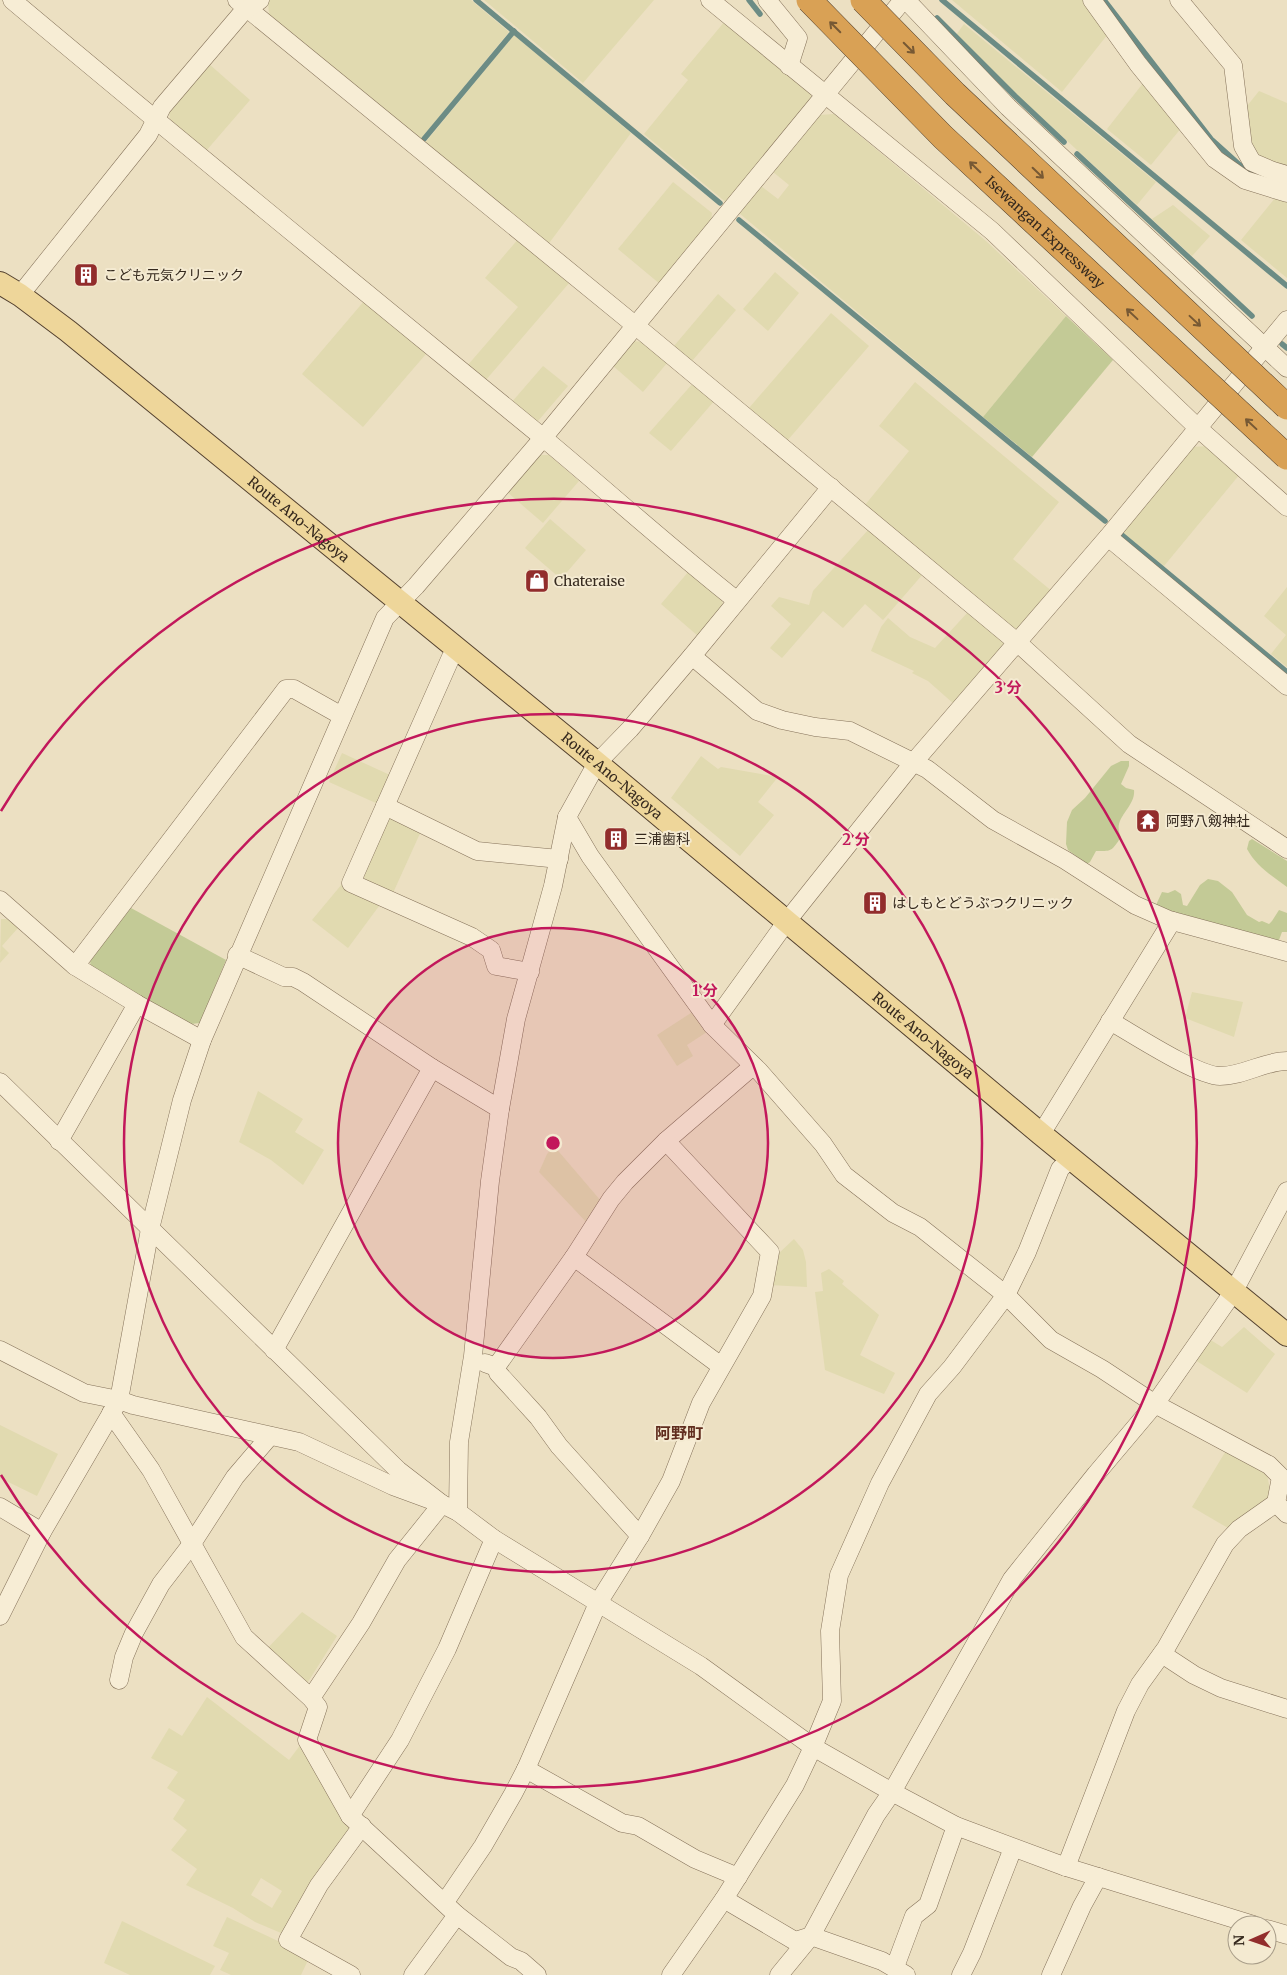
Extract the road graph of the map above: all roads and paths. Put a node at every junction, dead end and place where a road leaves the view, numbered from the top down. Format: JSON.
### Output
{"nodes":[{"id":1,"x":12,"y":0,"type":"edge"},
{"id":2,"x":710,"y":0,"type":"edge"},
{"id":3,"x":767,"y":0,"type":"edge"},
{"id":4,"x":809,"y":0,"type":"edge"},
{"id":5,"x":863,"y":0,"type":"edge"},
{"id":6,"x":905,"y":0,"type":"edge"},
{"id":7,"x":1092,"y":0,"type":"edge"},
{"id":8,"x":1179,"y":0,"type":"edge"},
{"id":9,"x":248,"y":3,"type":"edge"},
{"id":10,"x":788,"y":66,"type":"junction"},
{"id":11,"x":826,"y":94,"type":"junction"},
{"id":12,"x":155,"y":121,"type":"junction"},
{"id":13,"x":1287,"y":175,"type":"edge"},
{"id":14,"x":1287,"y":193,"type":"edge"},
{"id":15,"x":0,"y":283,"type":"edge"},
{"id":16,"x":20,"y":295,"type":"junction"},
{"id":17,"x":1287,"y":320,"type":"edge"},
{"id":18,"x":636,"y":326,"type":"junction"},
{"id":19,"x":1265,"y":346,"type":"junction"},
{"id":20,"x":1287,"y":368,"type":"edge"},
{"id":21,"x":1287,"y":407,"type":"edge"},
{"id":22,"x":1198,"y":428,"type":"junction"},
{"id":23,"x":543,"y":438,"type":"junction"},
{"id":24,"x":1287,"y":457,"type":"edge"},
{"id":25,"x":831,"y":487,"type":"junction"},
{"id":26,"x":1287,"y":508,"type":"edge"},
{"id":27,"x":1108,"y":537,"type":"junction"},
{"id":28,"x":736,"y":600,"type":"junction"},
{"id":29,"x":400,"y":602,"type":"junction"},
{"id":30,"x":1018,"y":643,"type":"junction"},
{"id":31,"x":458,"y":650,"type":"junction"},
{"id":32,"x":692,"y":656,"type":"junction"},
{"id":33,"x":1287,"y":686,"type":"edge"},
{"id":34,"x":342,"y":716,"type":"junction"},
{"id":35,"x":913,"y":762,"type":"junction"},
{"id":36,"x":597,"y":763,"type":"junction"},
{"id":37,"x":385,"y":806,"type":"junction"},
{"id":38,"x":567,"y":817,"type":"junction"},
{"id":39,"x":1287,"y":849,"type":"edge"},
{"id":40,"x":558,"y":859,"type":"junction"},
{"id":41,"x":1,"y":903,"type":"edge"},
{"id":42,"x":787,"y":921,"type":"junction"},
{"id":43,"x":1172,"y":921,"type":"junction"},
{"id":44,"x":1287,"y":952,"type":"edge"},
{"id":45,"x":237,"y":955,"type":"junction"},
{"id":46,"x":76,"y":966,"type":"junction"},
{"id":47,"x":530,"y":972,"type":"junction"},
{"id":48,"x":137,"y":1004,"type":"junction"},
{"id":49,"x":1110,"y":1021,"type":"junction"},
{"id":50,"x":712,"y":1025,"type":"junction"},
{"id":51,"x":202,"y":1040,"type":"junction"},
{"id":52,"x":1287,"y":1061,"type":"edge"},
{"id":53,"x":753,"y":1066,"type":"junction"},
{"id":54,"x":432,"y":1068,"type":"junction"},
{"id":55,"x":0,"y":1082,"type":"edge"},
{"id":56,"x":500,"y":1109,"type":"junction"},
{"id":57,"x":1041,"y":1134,"type":"junction"},
{"id":58,"x":59,"y":1141,"type":"junction"},
{"id":59,"x":666,"y":1141,"type":"junction"},
{"id":60,"x":1071,"y":1158,"type":"junction"},
{"id":61,"x":1287,"y":1191,"type":"edge"},
{"id":62,"x":150,"y":1229,"type":"junction"},
{"id":63,"x":574,"y":1257,"type":"junction"},
{"id":64,"x":1234,"y":1291,"type":"junction"},
{"id":65,"x":1006,"y":1295,"type":"junction"},
{"id":66,"x":1287,"y":1335,"type":"edge"},
{"id":67,"x":0,"y":1350,"type":"edge"},
{"id":68,"x":274,"y":1350,"type":"junction"},
{"id":69,"x":473,"y":1359,"type":"junction"},
{"id":70,"x":721,"y":1366,"type":"junction"},
{"id":71,"x":496,"y":1367,"type":"junction"},
{"id":72,"x":1155,"y":1404,"type":"junction"},
{"id":73,"x":115,"y":1406,"type":"junction"},
{"id":74,"x":270,"y":1436,"type":"junction"},
{"id":75,"x":442,"y":1504,"type":"junction"},
{"id":76,"x":0,"y":1507,"type":"edge"},
{"id":77,"x":1281,"y":1508,"type":"edge"},
{"id":78,"x":458,"y":1512,"type":"junction"},
{"id":79,"x":42,"y":1532,"type":"junction"},
{"id":80,"x":640,"y":1536,"type":"junction"},
{"id":81,"x":494,"y":1539,"type":"junction"},
{"id":82,"x":191,"y":1545,"type":"junction"},
{"id":83,"x":598,"y":1603,"type":"junction"},
{"id":84,"x":0,"y":1616,"type":"edge"},
{"id":85,"x":1162,"y":1654,"type":"junction"},
{"id":86,"x":120,"y":1680,"type":"dead end"},
{"id":87,"x":311,"y":1698,"type":"junction"},
{"id":88,"x":1287,"y":1709,"type":"edge"},
{"id":89,"x":813,"y":1747,"type":"junction"},
{"id":90,"x":526,"y":1769,"type":"junction"},
{"id":91,"x":892,"y":1792,"type":"junction"},
{"id":92,"x":356,"y":1821,"type":"junction"},
{"id":93,"x":956,"y":1826,"type":"junction"},
{"id":94,"x":1012,"y":1848,"type":"junction"},
{"id":95,"x":1066,"y":1867,"type":"junction"},
{"id":96,"x":738,"y":1877,"type":"junction"},
{"id":97,"x":1098,"y":1877,"type":"junction"},
{"id":98,"x":724,"y":1899,"type":"junction"},
{"id":99,"x":445,"y":1902,"type":"junction"},
{"id":100,"x":457,"y":1915,"type":"junction"},
{"id":101,"x":1227,"y":1917,"type":"edge"},
{"id":102,"x":811,"y":1936,"type":"junction"},
{"id":103,"x":901,"y":1971,"type":"edge"},
{"id":104,"x":351,"y":1975,"type":"edge"},
{"id":105,"x":413,"y":1975,"type":"edge"},
{"id":106,"x":537,"y":1975,"type":"edge"},
{"id":107,"x":671,"y":1975,"type":"edge"},
{"id":108,"x":779,"y":1975,"type":"edge"},
{"id":109,"x":961,"y":1975,"type":"edge"},
{"id":110,"x":1051,"y":1975,"type":"edge"}],
"edges":[{"from":1,"to":12,"type":"street"},
{"from":2,"to":10,"type":"street"},
{"from":3,"to":10,"type":"street"},
{"from":24,"to":4,"type":"highway","name":"Isewangan Expressway","one_way":true,"bridge":true},
{"from":5,"to":21,"type":"highway","one_way":true,"bridge":true},
{"from":6,"to":11,"type":"street"},
{"from":6,"to":19,"type":"street"},
{"from":7,"to":14,"type":"street"},
{"from":8,"to":13,"type":"street"},
{"from":9,"to":12,"type":"street"},
{"from":9,"to":18,"type":"street"},
{"from":10,"to":11,"type":"street"},
{"from":11,"to":18,"type":"street"},
{"from":11,"to":22,"type":"street"},
{"from":12,"to":16,"type":"street"},
{"from":12,"to":23,"type":"street"},
{"from":15,"to":16,"type":"main road","name":"Route Ano-Nagoya"},
{"from":16,"to":29,"type":"main road","name":"Route Ano-Nagoya"},
{"from":17,"to":19,"type":"street"},
{"from":18,"to":23,"type":"street"},
{"from":18,"to":25,"type":"street"},
{"from":19,"to":20,"type":"street"},
{"from":19,"to":22,"type":"street"},
{"from":22,"to":26,"type":"street"},
{"from":22,"to":27,"type":"street"},
{"from":23,"to":28,"type":"street"},
{"from":23,"to":29,"type":"street"},
{"from":25,"to":28,"type":"street"},
{"from":25,"to":30,"type":"street"},
{"from":27,"to":30,"type":"street"},
{"from":27,"to":33,"type":"street"},
{"from":28,"to":32,"type":"street"},
{"from":29,"to":31,"type":"main road","name":"Route Ano-Nagoya"},
{"from":29,"to":34,"type":"street"},
{"from":30,"to":35,"type":"street"},
{"from":30,"to":39,"type":"street"},
{"from":31,"to":36,"type":"main road","name":"Route Ano-Nagoya"},
{"from":31,"to":37,"type":"street"},
{"from":32,"to":35,"type":"street"},
{"from":32,"to":36,"type":"street"},
{"from":34,"to":45,"type":"street"},
{"from":34,"to":46,"type":"street"},
{"from":35,"to":42,"type":"street"},
{"from":35,"to":43,"type":"street"},
{"from":36,"to":38,"type":"street"},
{"from":36,"to":42,"type":"main road","name":"Route Ano-Nagoya"},
{"from":37,"to":40,"type":"street"},
{"from":37,"to":47,"type":"street"},
{"from":38,"to":40,"type":"street"},
{"from":38,"to":50,"type":"street"},
{"from":40,"to":47,"type":"street"},
{"from":41,"to":46,"type":"street"},
{"from":42,"to":50,"type":"street"},
{"from":42,"to":57,"type":"main road","name":"Route Ano-Nagoya"},
{"from":43,"to":44,"type":"street"},
{"from":43,"to":49,"type":"street"},
{"from":45,"to":51,"type":"street"},
{"from":45,"to":54,"type":"street"},
{"from":46,"to":48,"type":"street"},
{"from":47,"to":56,"type":"street"},
{"from":48,"to":51,"type":"street"},
{"from":48,"to":58,"type":"street"},
{"from":49,"to":52,"type":"street"},
{"from":49,"to":57,"type":"street"},
{"from":50,"to":53,"type":"street"},
{"from":51,"to":62,"type":"street"},
{"from":53,"to":59,"type":"street"},
{"from":53,"to":65,"type":"street"},
{"from":54,"to":56,"type":"street"},
{"from":54,"to":68,"type":"street"},
{"from":55,"to":58,"type":"street"},
{"from":56,"to":69,"type":"street"},
{"from":57,"to":60,"type":"main road","name":"Route Ano-Nagoya"},
{"from":58,"to":62,"type":"street"},
{"from":59,"to":63,"type":"street"},
{"from":59,"to":70,"type":"street"},
{"from":60,"to":64,"type":"main road","name":"Route Ano-Nagoya"},
{"from":60,"to":65,"type":"street"},
{"from":61,"to":64,"type":"street"},
{"from":62,"to":68,"type":"street"},
{"from":62,"to":73,"type":"street"},
{"from":63,"to":70,"type":"street"},
{"from":63,"to":71,"type":"street"},
{"from":64,"to":66,"type":"main road","name":"Route Ano-Nagoya"},
{"from":64,"to":72,"type":"street"},
{"from":65,"to":72,"type":"street"},
{"from":65,"to":89,"type":"street"},
{"from":67,"to":73,"type":"street"},
{"from":68,"to":75,"type":"street"},
{"from":69,"to":71,"type":"street"},
{"from":69,"to":78,"type":"street"},
{"from":70,"to":80,"type":"street"},
{"from":71,"to":80,"type":"street"},
{"from":72,"to":77,"type":"street"},
{"from":72,"to":91,"type":"street"},
{"from":73,"to":74,"type":"street"},
{"from":73,"to":79,"type":"street"},
{"from":73,"to":82,"type":"street"},
{"from":74,"to":75,"type":"street"},
{"from":74,"to":82,"type":"street"},
{"from":75,"to":78,"type":"street"},
{"from":75,"to":87,"type":"street"},
{"from":76,"to":79,"type":"street"},
{"from":77,"to":85,"type":"street"},
{"from":78,"to":81,"type":"street"},
{"from":79,"to":84,"type":"street"},
{"from":80,"to":83,"type":"street"},
{"from":81,"to":83,"type":"street"},
{"from":81,"to":92,"type":"street"},
{"from":82,"to":86,"type":"street"},
{"from":82,"to":87,"type":"street"},
{"from":83,"to":89,"type":"street"},
{"from":83,"to":90,"type":"street"},
{"from":85,"to":88,"type":"street"},
{"from":85,"to":95,"type":"street"},
{"from":87,"to":92,"type":"street"},
{"from":89,"to":91,"type":"street"},
{"from":89,"to":96,"type":"street"},
{"from":90,"to":96,"type":"street"},
{"from":90,"to":99,"type":"street"},
{"from":91,"to":93,"type":"street"},
{"from":91,"to":102,"type":"street"},
{"from":92,"to":99,"type":"street"},
{"from":92,"to":104,"type":"street"},
{"from":93,"to":94,"type":"street"},
{"from":93,"to":103,"type":"street"},
{"from":94,"to":95,"type":"street"},
{"from":94,"to":109,"type":"street"},
{"from":95,"to":97,"type":"street"},
{"from":96,"to":98,"type":"street"},
{"from":97,"to":101,"type":"street"},
{"from":97,"to":110,"type":"street"},
{"from":98,"to":102,"type":"street"},
{"from":98,"to":107,"type":"street"},
{"from":99,"to":100,"type":"street"},
{"from":100,"to":105,"type":"street"},
{"from":100,"to":106,"type":"street"},
{"from":102,"to":103,"type":"street"},
{"from":102,"to":108,"type":"street"}]}
